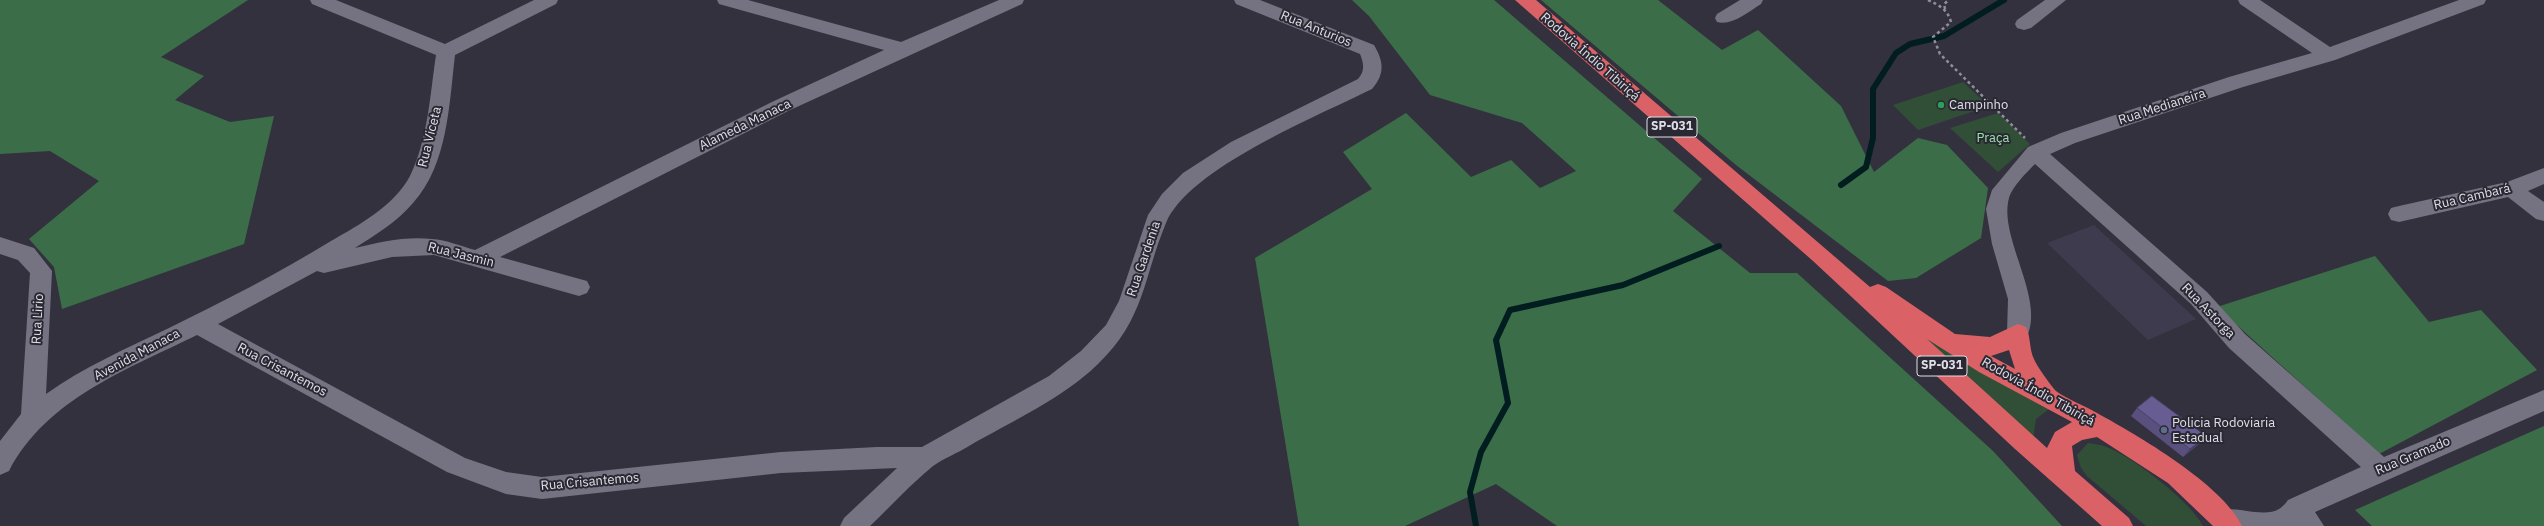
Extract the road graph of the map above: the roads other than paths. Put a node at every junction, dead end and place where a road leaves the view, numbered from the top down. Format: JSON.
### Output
{"nodes":[{"id":1,"x":319,"y":0,"type":"edge"},
{"id":2,"x":549,"y":0,"type":"edge"},
{"id":3,"x":726,"y":0,"type":"edge"},
{"id":4,"x":1015,"y":0,"type":"edge"},
{"id":5,"x":1243,"y":0,"type":"edge"},
{"id":6,"x":1524,"y":0,"type":"edge"},
{"id":7,"x":1754,"y":0,"type":"edge"},
{"id":8,"x":2057,"y":0,"type":"edge"},
{"id":9,"x":2248,"y":0,"type":"edge"},
{"id":10,"x":2463,"y":2,"type":"edge"},
{"id":11,"x":1724,"y":18,"type":"dead end"},
{"id":12,"x":2024,"y":24,"type":"dead end"},
{"id":13,"x":902,"y":49,"type":"junction"},
{"id":14,"x":1367,"y":50,"type":"joint"},
{"id":15,"x":446,"y":52,"type":"junction"},
{"id":16,"x":2328,"y":55,"type":"junction"},
{"id":17,"x":2037,"y":151,"type":"junction"},
{"id":18,"x":2544,"y":176,"type":"edge"},
{"id":19,"x":2510,"y":189,"type":"junction"},
{"id":20,"x":2544,"y":213,"type":"edge"},
{"id":21,"x":2399,"y":214,"type":"dead end"},
{"id":22,"x":0,"y":245,"type":"edge"},
{"id":23,"x":1821,"y":254,"type":"junction"},
{"id":24,"x":478,"y":258,"type":"junction"},
{"id":25,"x":296,"y":274,"type":"junction"},
{"id":26,"x":579,"y":287,"type":"dead end"},
{"id":27,"x":197,"y":324,"type":"junction"},
{"id":28,"x":2018,"y":333,"type":"junction"},
{"id":29,"x":1950,"y":341,"type":"junction"},
{"id":30,"x":2046,"y":397,"type":"junction"},
{"id":31,"x":2544,"y":400,"type":"edge"},
{"id":32,"x":33,"y":417,"type":"junction"},
{"id":33,"x":2100,"y":426,"type":"junction"},
{"id":34,"x":925,"y":458,"type":"junction"},
{"id":35,"x":0,"y":464,"type":"edge"},
{"id":36,"x":2381,"y":470,"type":"junction"},
{"id":37,"x":2064,"y":477,"type":"junction"},
{"id":38,"x":2294,"y":520,"type":"edge"},
{"id":39,"x":2224,"y":524,"type":"edge"},
{"id":40,"x":853,"y":526,"type":"edge"},
{"id":41,"x":2120,"y":526,"type":"edge"}],
"edges":[{"from":1,"to":15,"type":"street"},
{"from":2,"to":15,"type":"street"},
{"from":3,"to":13,"type":"street"},
{"from":4,"to":13,"type":"street","name":"Alameda Manaca"},
{"from":5,"to":14,"type":"street","name":"Rua Anturios"},
{"from":6,"to":23,"type":"highway","name":"Rodovia Índio Tibiriçá","number":"SP-031"},
{"from":7,"to":11,"type":"street"},
{"from":8,"to":12,"type":"street"},
{"from":9,"to":16,"type":"street"},
{"from":10,"to":16,"type":"street","name":"Rua Medianeira"},
{"from":13,"to":24,"type":"street","name":"Alameda Manaca"},
{"from":14,"to":34,"type":"street","name":"Rua Gardenia"},
{"from":15,"to":25,"type":"street","name":"Rua Viceta"},
{"from":16,"to":17,"type":"street","name":"Rua Medianeira"},
{"from":17,"to":28,"type":"street","name":"Rua Medianeira"},
{"from":17,"to":36,"type":"street","name":"Rua Astorga"},
{"from":18,"to":19,"type":"street","name":"Rua Cambará"},
{"from":19,"to":20,"type":"street"},
{"from":19,"to":21,"type":"street","name":"Rua Cambará"},
{"from":22,"to":32,"type":"street","name":"Rua Lirio"},
{"from":23,"to":29,"type":"highway","name":"Rodovia Índio Tibiriçá","number":"SP-031"},
{"from":23,"to":37,"type":"highway","name":"Rodovia Índio Tibiriçá","number":"SP-031"},
{"from":24,"to":25,"type":"street","name":"Rua Jasmin"},
{"from":24,"to":26,"type":"street","name":"Rua Jasmin"},
{"from":25,"to":27,"type":"street","name":"Avenida Manaca"},
{"from":27,"to":32,"type":"street","name":"Avenida Manaca"},
{"from":27,"to":34,"type":"street","name":"Rua Crisantemos"},
{"from":28,"to":29,"type":"highway"},
{"from":28,"to":30,"type":"highway"},
{"from":29,"to":30,"type":"highway","name":"Rodovia Índio Tibiriçá","number":"SP-031"},
{"from":30,"to":33,"type":"highway","name":"Rodovia Índio Tibiriçá","number":"SP-031"},
{"from":31,"to":36,"type":"street","name":"Rua Gramado"},
{"from":32,"to":35,"type":"street","name":"Avenida Manaca"},
{"from":33,"to":37,"type":"highway"},
{"from":33,"to":39,"type":"highway","name":"Rodovia Índio Tibiriçá","number":"SP-031"},
{"from":34,"to":40,"type":"street"},
{"from":36,"to":38,"type":"street","name":"Rua Gramado"},
{"from":37,"to":41,"type":"highway","name":"Rodovia Índio Tibiriçá","number":"SP-031"},
{"from":38,"to":39,"type":"street","name":"Rua Gramado"}]}
